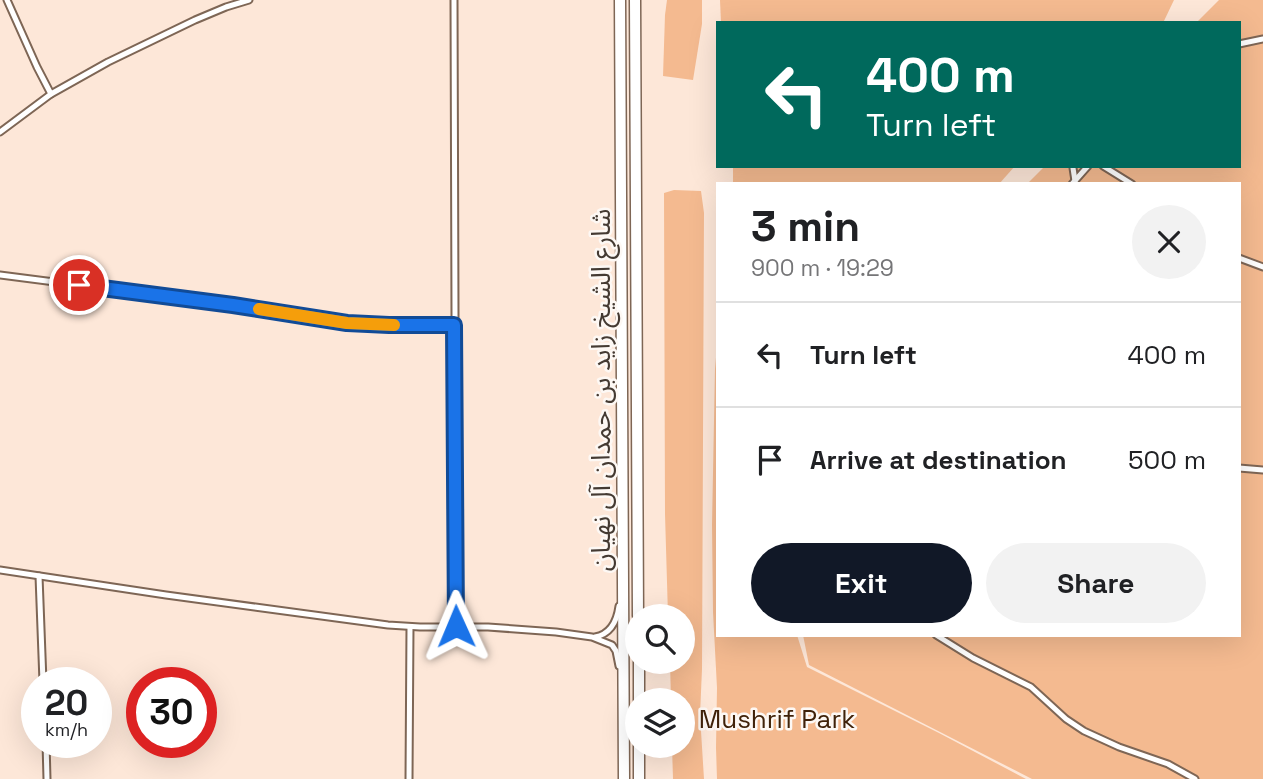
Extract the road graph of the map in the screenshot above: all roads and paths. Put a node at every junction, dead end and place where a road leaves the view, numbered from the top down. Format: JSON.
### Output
{"nodes":[{"id":1,"x":7,"y":0,"type":"edge"},
{"id":2,"x":222,"y":0,"type":"edge"},
{"id":3,"x":249,"y":0,"type":"edge"},
{"id":4,"x":454,"y":0,"type":"edge"},
{"id":5,"x":620,"y":0,"type":"edge"},
{"id":6,"x":635,"y":0,"type":"edge"},
{"id":7,"x":226,"y":7,"type":"junction"},
{"id":8,"x":1263,"y":39,"type":"edge"},
{"id":9,"x":1241,"y":44,"type":"edge"},
{"id":10,"x":51,"y":94,"type":"junction"},
{"id":11,"x":0,"y":132,"type":"edge"},
{"id":12,"x":1086,"y":168,"type":"edge"},
{"id":13,"x":1107,"y":168,"type":"edge"},
{"id":14,"x":1073,"y":182,"type":"edge"},
{"id":15,"x":1129,"y":182,"type":"edge"},
{"id":16,"x":1241,"y":259,"type":"edge"},
{"id":17,"x":1263,"y":267,"type":"edge"},
{"id":18,"x":0,"y":275,"type":"edge"},
{"id":19,"x":454,"y":325,"type":"junction"},
{"id":20,"x":1241,"y":468,"type":"edge"},
{"id":21,"x":1263,"y":470,"type":"edge"},
{"id":22,"x":0,"y":570,"type":"edge"},
{"id":23,"x":623,"y":572,"type":"junction"},
{"id":24,"x":39,"y":576,"type":"junction"},
{"id":25,"x":638,"y":604,"type":"edge"},
{"id":26,"x":456,"y":626,"type":"junction"},
{"id":27,"x":410,"y":627,"type":"junction"},
{"id":28,"x":592,"y":637,"type":"junction"},
{"id":29,"x":939,"y":637,"type":"edge"},
{"id":30,"x":42,"y":667,"type":"edge"},
{"id":31,"x":624,"y":688,"type":"junction"},
{"id":32,"x":46,"y":758,"type":"edge"},
{"id":33,"x":639,"y":758,"type":"edge"},
{"id":34,"x":47,"y":779,"type":"edge"},
{"id":35,"x":409,"y":779,"type":"edge"},
{"id":36,"x":624,"y":779,"type":"edge"},
{"id":37,"x":639,"y":779,"type":"edge"},
{"id":38,"x":1195,"y":779,"type":"edge"}],
"edges":[{"from":1,"to":10,"type":"street"},
{"from":2,"to":7,"type":"street"},
{"from":3,"to":7,"type":"street"},
{"from":4,"to":19,"type":"street"},
{"from":5,"to":23,"type":"highway","name":"شارع الشيخ زايد بن حمدان آل نهيان"},
{"from":6,"to":25,"type":"highway","name":"شارع الشيخ زايد بن حمدان آل نهيان"},
{"from":7,"to":10,"type":"street"},
{"from":8,"to":9,"type":"street"},
{"from":10,"to":11,"type":"street"},
{"from":12,"to":14,"type":"street"},
{"from":13,"to":15,"type":"street"},
{"from":16,"to":17,"type":"street"},
{"from":18,"to":19,"type":"street"},
{"from":19,"to":26,"type":"street"},
{"from":20,"to":21,"type":"street"},
{"from":22,"to":24,"type":"street"},
{"from":23,"to":28,"type":"street"},
{"from":23,"to":31,"type":"highway","name":"شارع الشيخ زايد بن حمدان آل نهيان"},
{"from":24,"to":27,"type":"street"},
{"from":24,"to":30,"type":"street"},
{"from":26,"to":27,"type":"street"},
{"from":26,"to":28,"type":"street"},
{"from":27,"to":35,"type":"street"},
{"from":28,"to":31,"type":"street"},
{"from":29,"to":38,"type":"street"},
{"from":31,"to":36,"type":"highway","name":"شارع الشيخ زايد بن حمدان آل نهيان"},
{"from":32,"to":34,"type":"street"},
{"from":33,"to":37,"type":"highway"}]}
